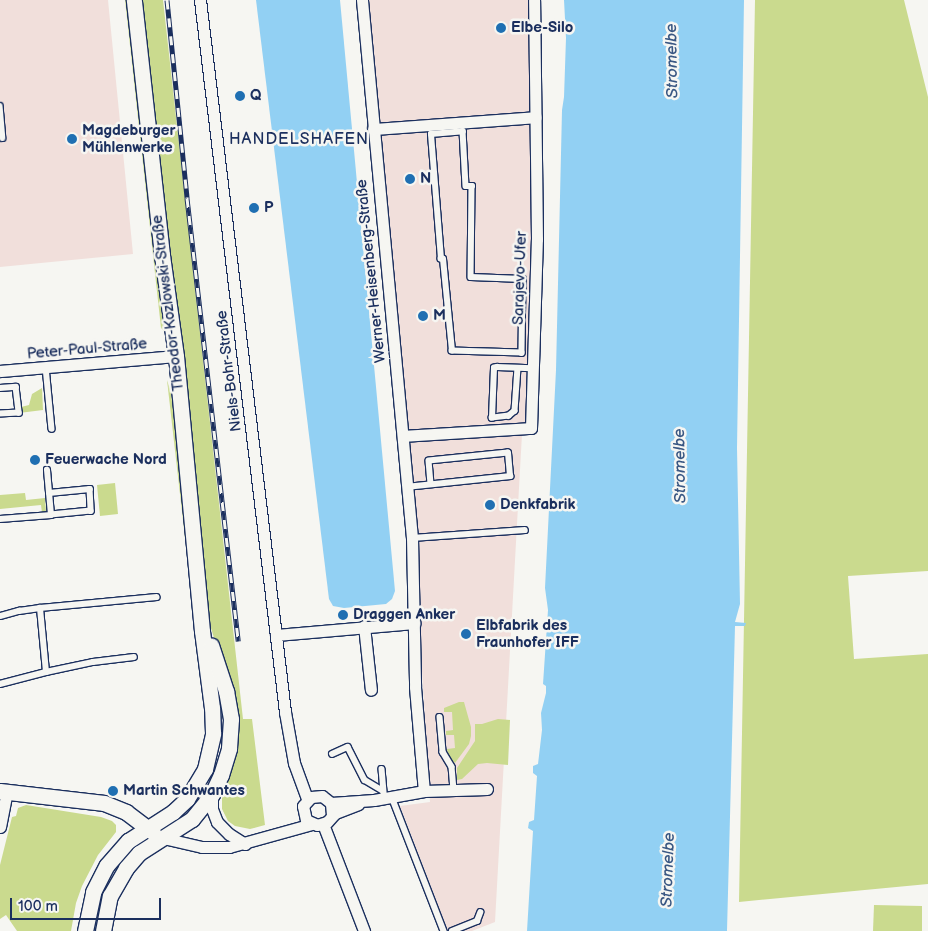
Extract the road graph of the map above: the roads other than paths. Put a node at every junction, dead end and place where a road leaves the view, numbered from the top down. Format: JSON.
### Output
{"nodes":[{"id":1,"x":134,"y":0,"type":"edge"},
{"id":2,"x":200,"y":0,"type":"edge"},
{"id":3,"x":362,"y":0,"type":"edge"},
{"id":4,"x":534,"y":0,"type":"edge"},
{"id":5,"x":0,"y":106,"type":"edge"},
{"id":6,"x":536,"y":117,"type":"junction"},
{"id":7,"x":373,"y":130,"type":"junction"},
{"id":8,"x":3,"y":138,"type":"dead end"},
{"id":9,"x":522,"y":353,"type":"joint"},
{"id":10,"x":176,"y":356,"type":"junction"},
{"id":11,"x":46,"y":367,"type":"junction"},
{"id":12,"x":518,"y":368,"type":"junction"},
{"id":13,"x":532,"y":368,"type":"junction"},
{"id":14,"x":0,"y":371,"type":"edge"},
{"id":15,"x":0,"y":388,"type":"edge"},
{"id":16,"x":0,"y":414,"type":"edge"},
{"id":17,"x":52,"y":429,"type":"dead end"},
{"id":18,"x":403,"y":436,"type":"junction"},
{"id":19,"x":47,"y":470,"type":"dead end"},
{"id":20,"x":431,"y":484,"type":"junction"},
{"id":21,"x":406,"y":487,"type":"junction"},
{"id":22,"x":49,"y":493,"type":"junction"},
{"id":23,"x":51,"y":515,"type":"junction"},
{"id":24,"x":0,"y":520,"type":"edge"},
{"id":25,"x":525,"y":530,"type":"dead end"},
{"id":26,"x":412,"y":538,"type":"junction"},
{"id":27,"x":156,"y":597,"type":"dead end"},
{"id":28,"x":200,"y":605,"type":"junction"},
{"id":29,"x":40,"y":608,"type":"junction"},
{"id":30,"x":1,"y":616,"type":"dead end"},
{"id":31,"x":414,"y":623,"type":"junction"},
{"id":32,"x":364,"y":626,"type":"junction"},
{"id":33,"x":276,"y":635,"type":"junction"},
{"id":34,"x":134,"y":657,"type":"dead end"},
{"id":35,"x":46,"y":672,"type":"junction"},
{"id":36,"x":0,"y":684,"type":"edge"},
{"id":37,"x":371,"y":690,"type":"dead end"},
{"id":38,"x":440,"y":717,"type":"dead end"},
{"id":39,"x":332,"y":754,"type":"dead end"},
{"id":40,"x":382,"y":769,"type":"dead end"},
{"id":41,"x":2,"y":789,"type":"edge"},
{"id":42,"x":487,"y":789,"type":"dead end"},
{"id":43,"x":454,"y":791,"type":"junction"},
{"id":44,"x":424,"y":792,"type":"junction"},
{"id":45,"x":212,"y":794,"type":"junction"},
{"id":46,"x":384,"y":796,"type":"junction"},
{"id":47,"x":311,"y":797,"type":"junction"},
{"id":48,"x":331,"y":803,"type":"junction"},
{"id":49,"x":303,"y":814,"type":"junction"},
{"id":50,"x":332,"y":815,"type":"junction"},
{"id":51,"x":318,"y":824,"type":"junction"},
{"id":52,"x":0,"y":827,"type":"edge"},
{"id":53,"x":147,"y":827,"type":"junction"},
{"id":54,"x":278,"y":833,"type":"junction"},
{"id":55,"x":163,"y":838,"type":"junction"},
{"id":56,"x":245,"y":844,"type":"junction"},
{"id":57,"x":480,"y":913,"type":"dead end"},
{"id":58,"x":85,"y":931,"type":"edge"},
{"id":59,"x":103,"y":931,"type":"edge"},
{"id":60,"x":364,"y":931,"type":"edge"},
{"id":61,"x":444,"y":931,"type":"edge"},
{"id":62,"x":452,"y":931,"type":"edge"}],
"edges":[{"from":1,"to":10,"type":"main road","name":"Theodor-Kozlowski-Straße"},
{"from":2,"to":33,"type":"street","name":"Niels-Bohr-Straße"},
{"from":3,"to":7,"type":"street","name":"Werner-Heisenberg-Straße"},
{"from":4,"to":6,"type":"street","name":"Sarajevo-Ufer"},
{"from":5,"to":8,"type":"lane"},
{"from":6,"to":7,"type":"street"},
{"from":6,"to":13,"type":"street","name":"Sarajevo-Ufer"},
{"from":7,"to":18,"type":"street","name":"Werner-Heisenberg-Straße"},
{"from":9,"to":9,"type":"lane"},
{"from":10,"to":11,"type":"street","name":"Peter-Paul-Straße"},
{"from":10,"to":28,"type":"main road","name":"Theodor-Kozlowski-Straße"},
{"from":11,"to":14,"type":"street","name":"Peter-Paul-Straße"},
{"from":11,"to":17,"type":"lane"},
{"from":12,"to":12,"type":"lane"},
{"from":12,"to":13,"type":"lane"},
{"from":13,"to":18,"type":"street","name":"Sarajevo-Ufer"},
{"from":15,"to":16,"type":"lane"},
{"from":18,"to":21,"type":"street","name":"Werner-Heisenberg-Straße"},
{"from":19,"to":22,"type":"lane"},
{"from":20,"to":20,"type":"lane"},
{"from":20,"to":21,"type":"lane"},
{"from":21,"to":26,"type":"street","name":"Werner-Heisenberg-Straße"},
{"from":22,"to":23,"type":"lane"},
{"from":22,"to":23,"type":"lane"},
{"from":23,"to":24,"type":"lane"},
{"from":25,"to":26,"type":"lane"},
{"from":26,"to":31,"type":"street","name":"Werner-Heisenberg-Straße"},
{"from":27,"to":29,"type":"lane"},
{"from":28,"to":45,"type":"main road","name":"Theodor-Kozlowski-Straße"},
{"from":28,"to":53,"type":"main road","name":"Theodor-Kozlowski-Straße"},
{"from":29,"to":30,"type":"lane"},
{"from":29,"to":35,"type":"lane"},
{"from":31,"to":32,"type":"street"},
{"from":31,"to":44,"type":"street","name":"Werner-Heisenberg-Straße"},
{"from":32,"to":33,"type":"street"},
{"from":32,"to":37,"type":"street"},
{"from":33,"to":47,"type":"street","name":"Niels-Bohr-Straße"},
{"from":34,"to":35,"type":"lane"},
{"from":35,"to":36,"type":"lane"},
{"from":38,"to":43,"type":"lane"},
{"from":39,"to":46,"type":"lane"},
{"from":40,"to":46,"type":"lane"},
{"from":41,"to":52,"type":"street"},
{"from":41,"to":53,"type":"main road"},
{"from":42,"to":43,"type":"street"},
{"from":43,"to":44,"type":"street"},
{"from":44,"to":46,"type":"street"},
{"from":45,"to":55,"type":"main road","name":"Theodor-Kozlowski-Straße"},
{"from":45,"to":56,"type":"street"},
{"from":46,"to":48,"type":"street"},
{"from":46,"to":50,"type":"street"},
{"from":46,"to":61,"type":"lane"},
{"from":47,"to":48,"type":"street"},
{"from":47,"to":49,"type":"street"},
{"from":48,"to":50,"type":"street"},
{"from":49,"to":51,"type":"street"},
{"from":49,"to":54,"type":"street"},
{"from":50,"to":51,"type":"street"},
{"from":51,"to":54,"type":"street"},
{"from":51,"to":60,"type":"street"},
{"from":53,"to":55,"type":"main road"},
{"from":53,"to":58,"type":"main road","name":"Theodor-Kozlowski-Straße"},
{"from":54,"to":56,"type":"street"},
{"from":55,"to":56,"type":"street"},
{"from":55,"to":59,"type":"main road","name":"Theodor-Kozlowski-Straße"},
{"from":57,"to":62,"type":"lane"}]}
